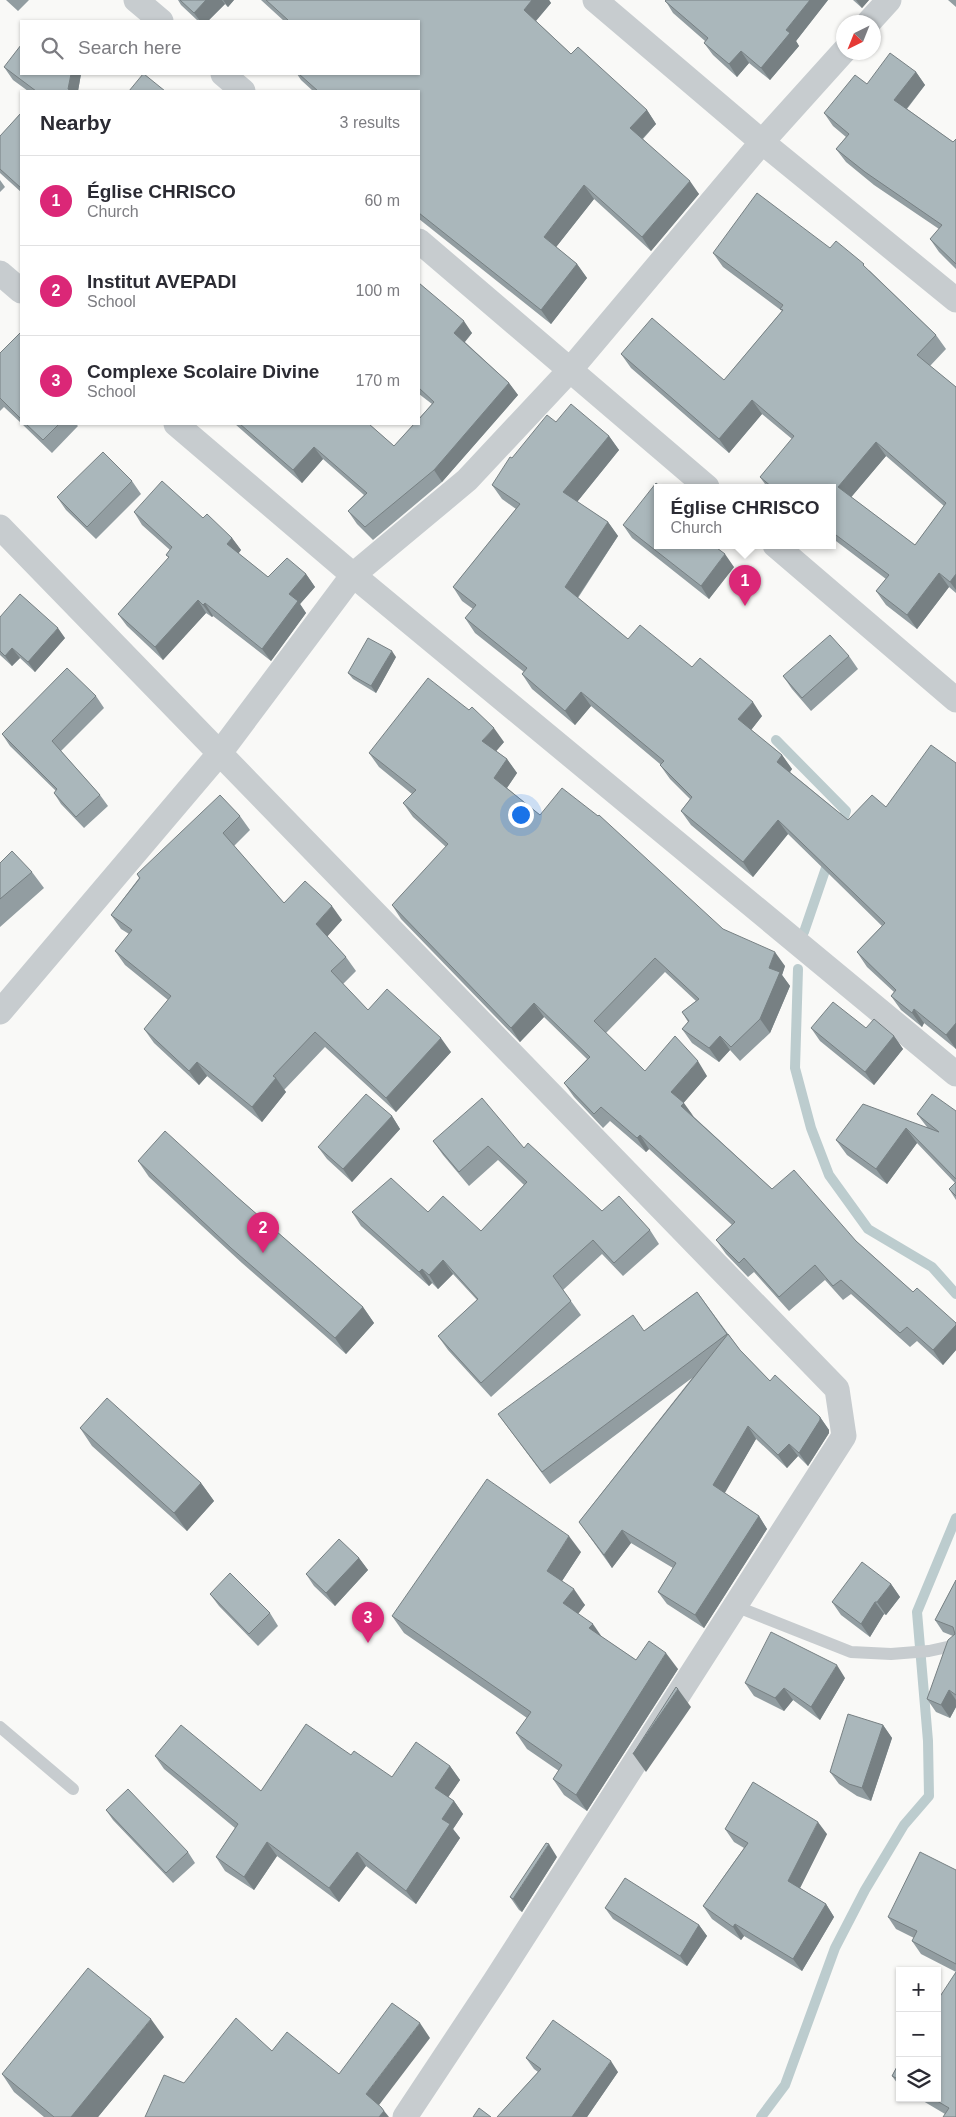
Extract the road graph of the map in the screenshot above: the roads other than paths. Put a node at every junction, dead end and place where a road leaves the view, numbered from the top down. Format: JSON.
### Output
{"nodes":[{"id":1,"x":136,"y":0,"type":"edge"},
{"id":2,"x":595,"y":0,"type":"edge"},
{"id":3,"x":889,"y":0,"type":"edge"},
{"id":4,"x":875,"y":15,"type":"edge"},
{"id":5,"x":160,"y":20,"type":"edge"},
{"id":6,"x":836,"y":60,"type":"edge"},
{"id":7,"x":224,"y":75,"type":"edge"},
{"id":8,"x":242,"y":90,"type":"edge"},
{"id":9,"x":762,"y":142,"type":"junction"},
{"id":10,"x":420,"y":242,"type":"edge"},
{"id":11,"x":0,"y":273,"type":"edge"},
{"id":12,"x":20,"y":290,"type":"edge"},
{"id":13,"x":956,"y":300,"type":"edge"},
{"id":14,"x":570,"y":370,"type":"junction"},
{"id":15,"x":177,"y":425,"type":"edge"},
{"id":16,"x":703,"y":484,"type":"edge"},
{"id":17,"x":0,"y":527,"type":"edge"},
{"id":18,"x":780,"y":549,"type":"edge"},
{"id":19,"x":354,"y":575,"type":"junction"},
{"id":20,"x":956,"y":700,"type":"edge"},
{"id":21,"x":218,"y":754,"type":"junction"},
{"id":22,"x":0,"y":1012,"type":"edge"},
{"id":23,"x":956,"y":1074,"type":"edge"},
{"id":24,"x":735,"y":1606,"type":"junction"},
{"id":25,"x":956,"y":1645,"type":"edge"},
{"id":26,"x":0,"y":1727,"type":"edge"},
{"id":27,"x":73,"y":1790,"type":"dead end"},
{"id":28,"x":405,"y":2117,"type":"edge"}],
"edges":[{"from":1,"to":5,"type":"street"},
{"from":2,"to":9,"type":"street"},
{"from":3,"to":4,"type":"street"},
{"from":6,"to":9,"type":"street"},
{"from":7,"to":8,"type":"street"},
{"from":9,"to":13,"type":"street"},
{"from":9,"to":14,"type":"street"},
{"from":10,"to":14,"type":"street"},
{"from":11,"to":12,"type":"street"},
{"from":14,"to":16,"type":"street"},
{"from":14,"to":19,"type":"street"},
{"from":15,"to":19,"type":"street"},
{"from":17,"to":21,"type":"street"},
{"from":18,"to":20,"type":"street"},
{"from":19,"to":21,"type":"street"},
{"from":19,"to":23,"type":"street"},
{"from":21,"to":22,"type":"street"},
{"from":21,"to":24,"type":"street"},
{"from":24,"to":25,"type":"lane"},
{"from":24,"to":28,"type":"street"},
{"from":26,"to":27,"type":"lane"}]}
